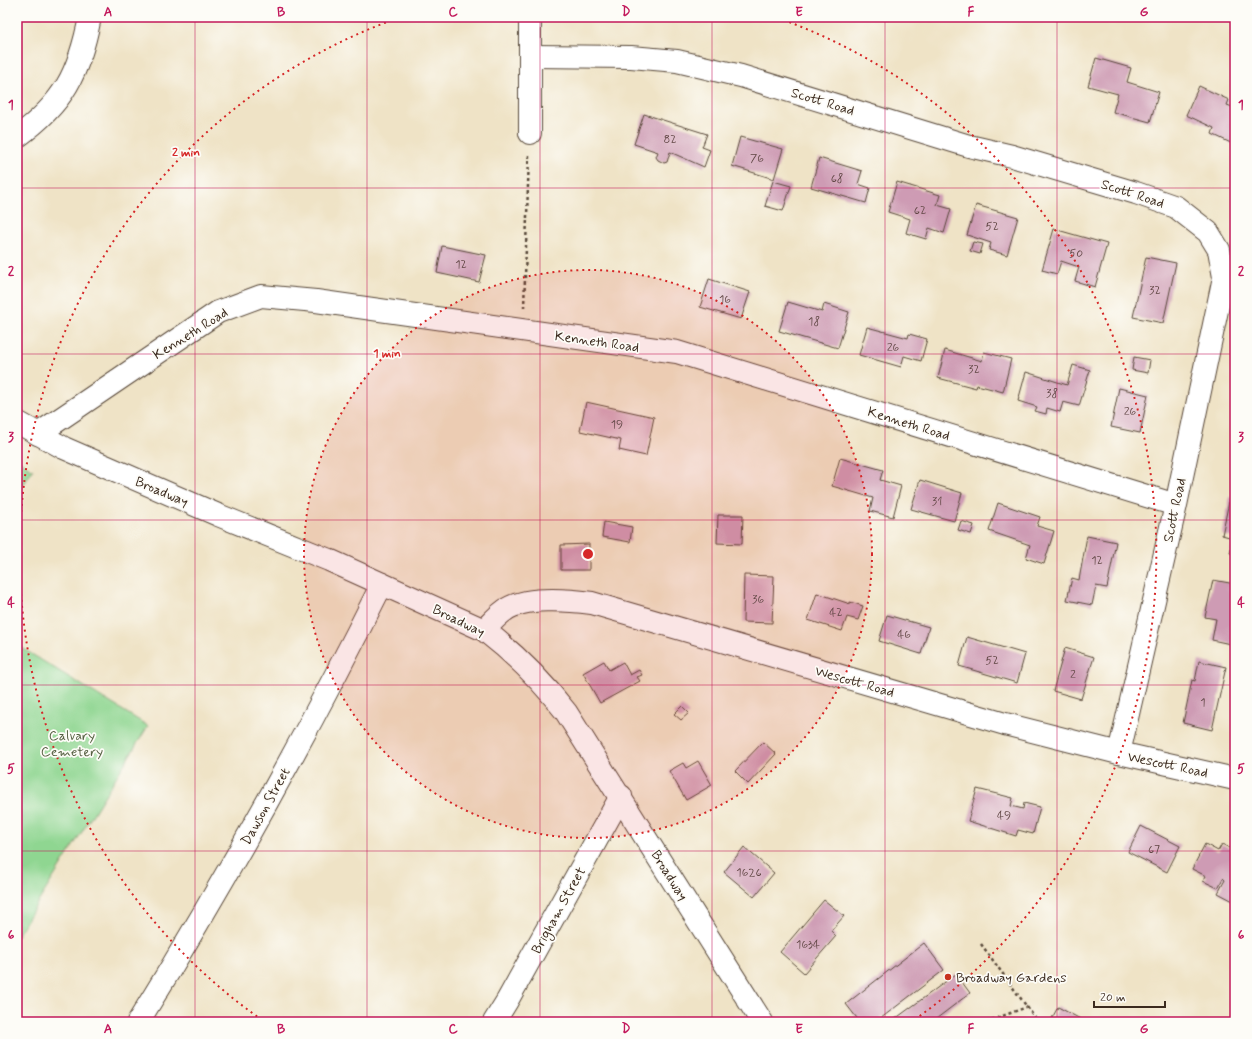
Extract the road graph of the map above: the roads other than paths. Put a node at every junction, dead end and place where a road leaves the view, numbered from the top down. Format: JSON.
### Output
{"nodes":[{"id":1,"x":90,"y":17,"type":"edge"},
{"id":2,"x":530,"y":22,"type":"dead end"},
{"id":3,"x":531,"y":56,"type":"junction"},
{"id":4,"x":530,"y":133,"type":"road end"},
{"id":5,"x":17,"y":136,"type":"edge"},
{"id":6,"x":17,"y":422,"type":"edge"},
{"id":7,"x":38,"y":434,"type":"junction"},
{"id":8,"x":1176,"y":505,"type":"junction"},
{"id":9,"x":382,"y":584,"type":"junction"},
{"id":10,"x":484,"y":630,"type":"junction"},
{"id":11,"x":1119,"y":753,"type":"junction"},
{"id":12,"x":1235,"y":779,"type":"edge"},
{"id":13,"x":621,"y":796,"type":"junction"},
{"id":14,"x":138,"y":1022,"type":"edge"},
{"id":15,"x":494,"y":1022,"type":"edge"},
{"id":16,"x":762,"y":1022,"type":"edge"}],
"edges":[{"from":1,"to":5,"type":"street"},
{"from":2,"to":3,"type":"street"},
{"from":3,"to":4,"type":"street"},
{"from":3,"to":8,"type":"street","name":"Scott Road"},
{"from":6,"to":7,"type":"street","name":"Broadway"},
{"from":7,"to":8,"type":"street","name":"Kenneth Road"},
{"from":7,"to":9,"type":"street","name":"Broadway"},
{"from":8,"to":11,"type":"street","name":"Scott Road"},
{"from":9,"to":10,"type":"street","name":"Broadway"},
{"from":9,"to":14,"type":"street","name":"Dawson Street"},
{"from":10,"to":11,"type":"street","name":"Wescott Road"},
{"from":10,"to":13,"type":"street","name":"Broadway"},
{"from":11,"to":12,"type":"street","name":"Wescott Road"},
{"from":13,"to":15,"type":"street","name":"Brigham Street"},
{"from":13,"to":16,"type":"street","name":"Broadway"}]}
